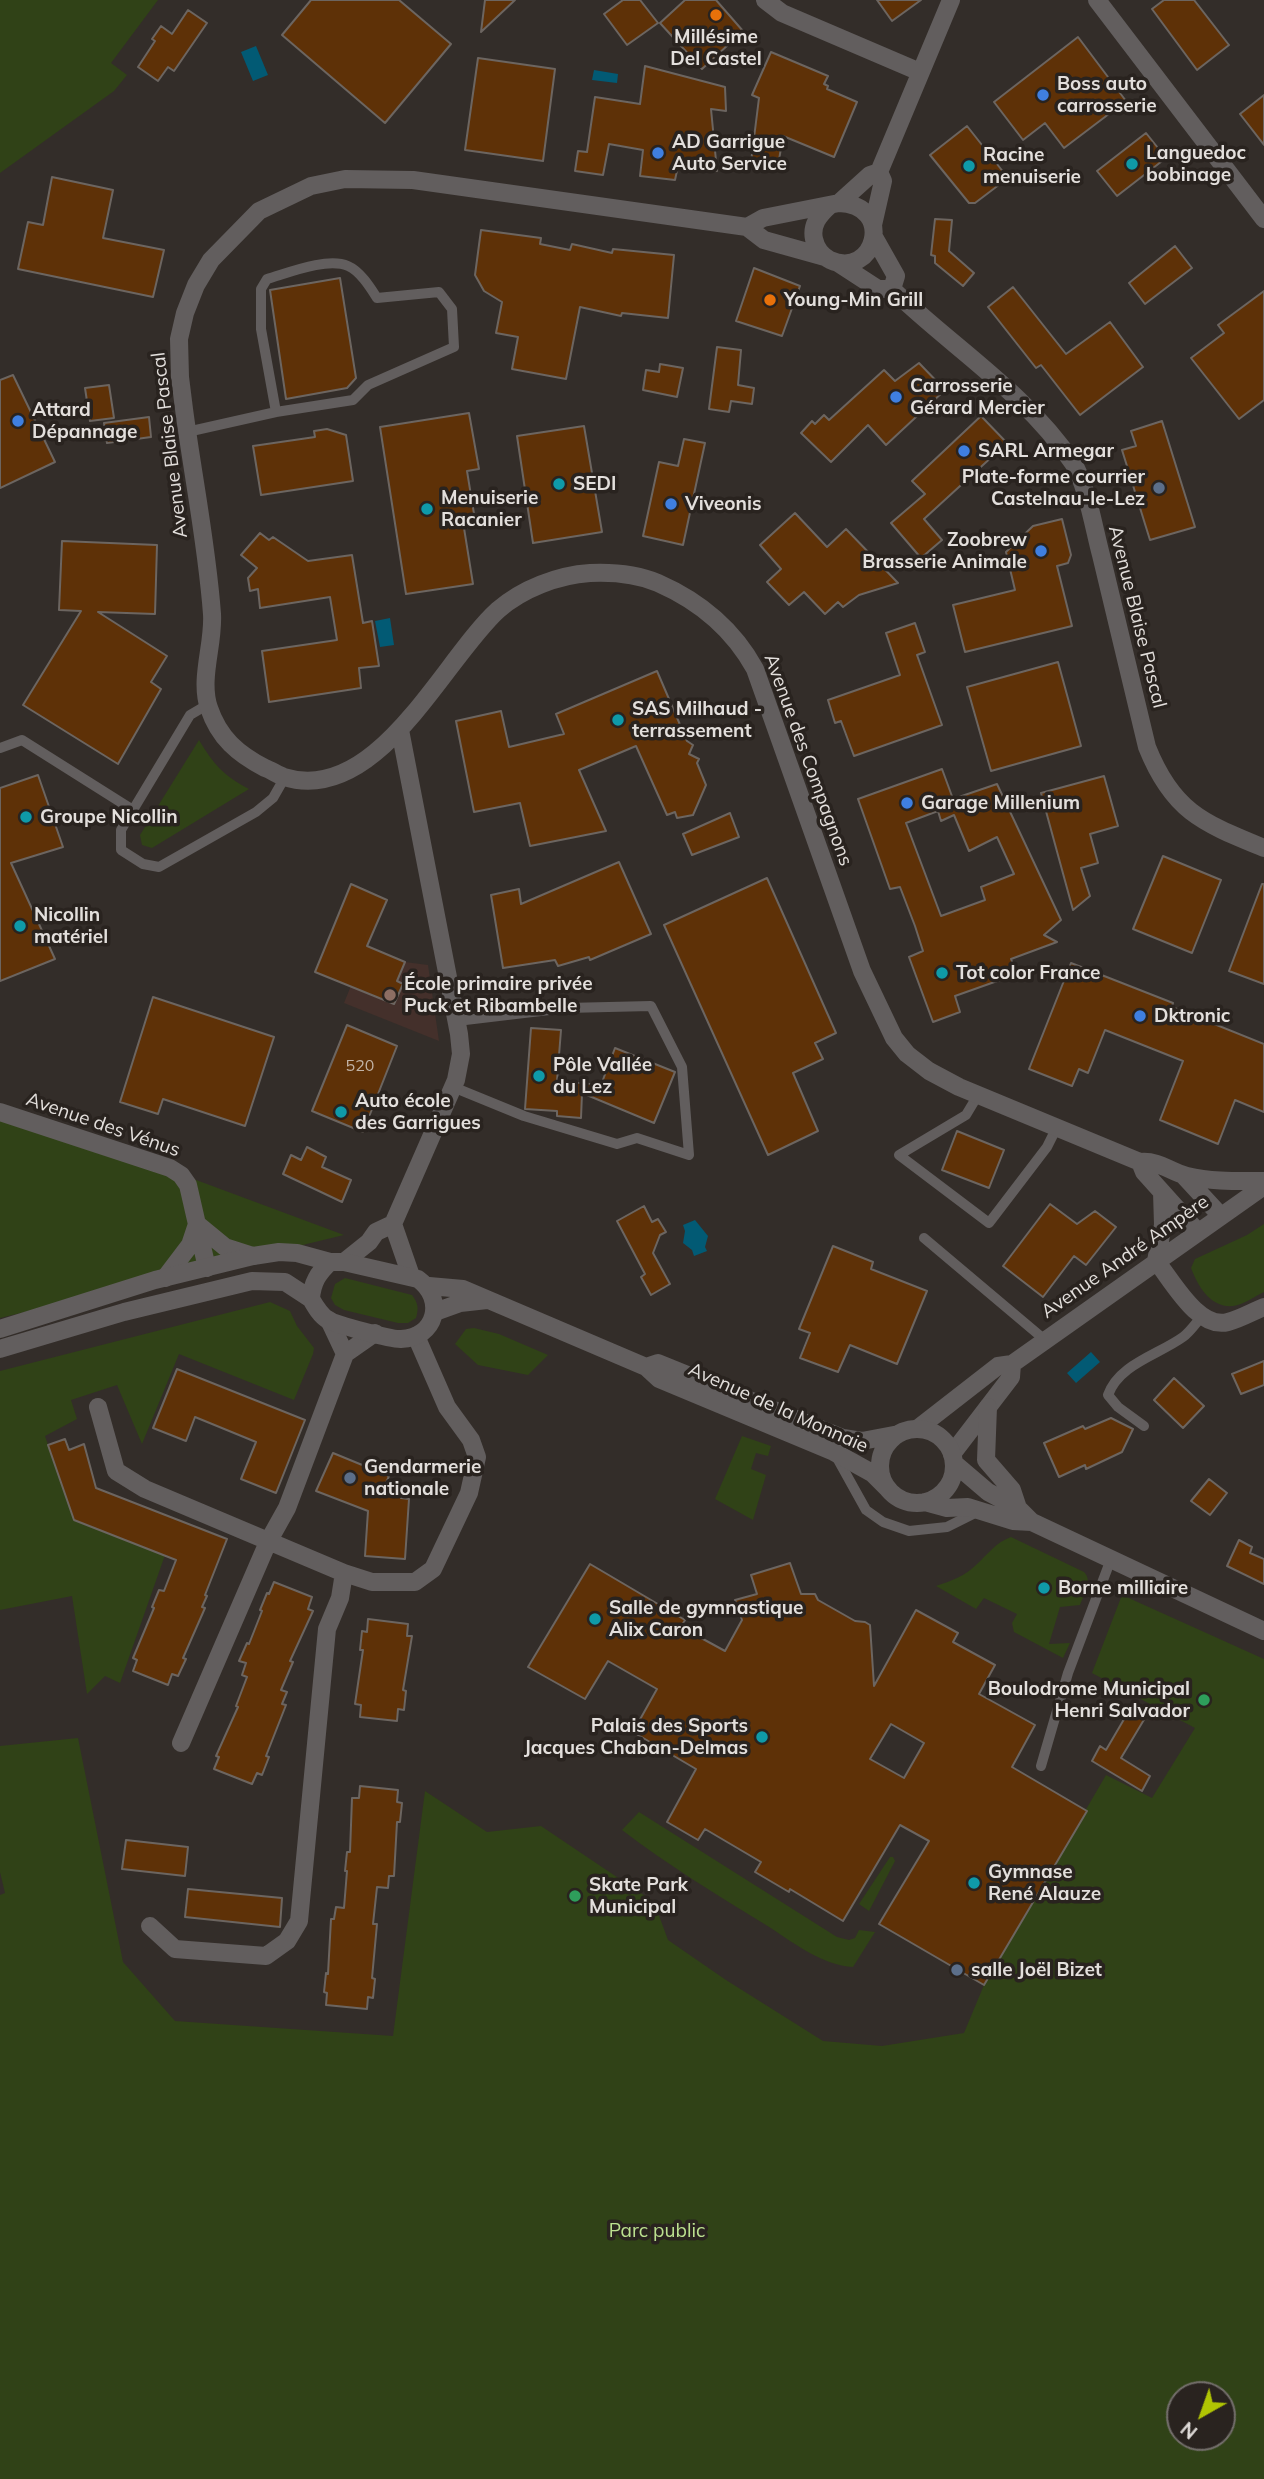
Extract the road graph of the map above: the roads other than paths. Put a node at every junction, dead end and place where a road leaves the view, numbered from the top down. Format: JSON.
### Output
{"nodes":[{"id":1,"x":765,"y":0,"type":"edge"},
{"id":2,"x":951,"y":0,"type":"edge"},
{"id":3,"x":1097,"y":0,"type":"edge"},
{"id":4,"x":920,"y":72,"type":"junction"},
{"id":5,"x":879,"y":172,"type":"junction"},
{"id":6,"x":834,"y":205,"type":"junction"},
{"id":7,"x":1264,"y":219,"type":"edge"},
{"id":8,"x":747,"y":227,"type":"junction"},
{"id":9,"x":874,"y":231,"type":"junction"},
{"id":10,"x":832,"y":260,"type":"junction"},
{"id":11,"x":892,"y":289,"type":"junction"},
{"id":12,"x":276,"y":412,"type":"junction"},
{"id":13,"x":187,"y":432,"type":"junction"},
{"id":14,"x":207,"y":705,"type":"junction"},
{"id":15,"x":400,"y":730,"type":"junction"},
{"id":16,"x":0,"y":748,"type":"edge"},
{"id":17,"x":285,"y":777,"type":"junction"},
{"id":18,"x":133,"y":810,"type":"junction"},
{"id":19,"x":1264,"y":848,"type":"edge"},
{"id":20,"x":457,"y":1021,"type":"junction"},
{"id":21,"x":453,"y":1087,"type":"junction"},
{"id":22,"x":978,"y":1095,"type":"junction"},
{"id":23,"x":0,"y":1112,"type":"edge"},
{"id":24,"x":1057,"y":1128,"type":"junction"},
{"id":25,"x":1140,"y":1162,"type":"junction"},
{"id":26,"x":1184,"y":1176,"type":"junction"},
{"id":27,"x":1264,"y":1183,"type":"edge"},
{"id":28,"x":1162,"y":1192,"type":"junction"},
{"id":29,"x":1220,"y":1215,"type":"junction"},
{"id":30,"x":197,"y":1224,"type":"junction"},
{"id":31,"x":393,"y":1224,"type":"junction"},
{"id":32,"x":1197,"y":1231,"type":"junction"},
{"id":33,"x":924,"y":1238,"type":"dead end"},
{"id":34,"x":253,"y":1256,"type":"junction"},
{"id":35,"x":1156,"y":1261,"type":"junction"},
{"id":36,"x":337,"y":1262,"type":"junction"},
{"id":37,"x":207,"y":1268,"type":"junction"},
{"id":38,"x":411,"y":1276,"type":"junction"},
{"id":39,"x":165,"y":1278,"type":"junction"},
{"id":40,"x":429,"y":1286,"type":"junction"},
{"id":41,"x":212,"y":1289,"type":"junction"},
{"id":42,"x":311,"y":1299,"type":"junction"},
{"id":43,"x":486,"y":1300,"type":"junction"},
{"id":44,"x":1264,"y":1307,"type":"edge"},
{"id":45,"x":435,"y":1312,"type":"junction"},
{"id":46,"x":1202,"y":1316,"type":"junction"},
{"id":47,"x":329,"y":1320,"type":"junction"},
{"id":48,"x":0,"y":1329,"type":"edge"},
{"id":49,"x":375,"y":1333,"type":"junction"},
{"id":50,"x":416,"y":1336,"type":"junction"},
{"id":51,"x":1045,"y":1340,"type":"junction"},
{"id":52,"x":0,"y":1349,"type":"edge"},
{"id":53,"x":345,"y":1354,"type":"junction"},
{"id":54,"x":1012,"y":1364,"type":"junction"},
{"id":55,"x":646,"y":1367,"type":"junction"},
{"id":56,"x":98,"y":1407,"type":"dead end"},
{"id":57,"x":988,"y":1407,"type":"junction"},
{"id":58,"x":1144,"y":1426,"type":"dead end"},
{"id":59,"x":917,"y":1429,"type":"junction"},
{"id":60,"x":899,"y":1434,"type":"junction"},
{"id":61,"x":835,"y":1452,"type":"junction"},
{"id":62,"x":953,"y":1458,"type":"junction"},
{"id":63,"x":890,"y":1491,"type":"junction"},
{"id":64,"x":925,"y":1502,"type":"junction"},
{"id":65,"x":1018,"y":1508,"type":"junction"},
{"id":66,"x":980,"y":1510,"type":"junction"},
{"id":67,"x":1032,"y":1522,"type":"junction"},
{"id":68,"x":268,"y":1542,"type":"junction"},
{"id":69,"x":1111,"y":1559,"type":"junction"},
{"id":70,"x":344,"y":1573,"type":"junction"},
{"id":71,"x":1264,"y":1631,"type":"edge"},
{"id":72,"x":181,"y":1743,"type":"dead end"},
{"id":73,"x":1041,"y":1766,"type":"dead end"},
{"id":74,"x":150,"y":1926,"type":"dead end"}],
"edges":[{"from":1,"to":4,"type":"street"},
{"from":2,"to":4,"type":"street"},
{"from":3,"to":7,"type":"street"},
{"from":4,"to":5,"type":"street"},
{"from":5,"to":6,"type":"street"},
{"from":5,"to":9,"type":"street"},
{"from":6,"to":8,"type":"street","name":"Avenue Blaise Pascal"},
{"from":6,"to":9,"type":"street"},
{"from":6,"to":10,"type":"street"},
{"from":8,"to":10,"type":"street","name":"Avenue Blaise Pascal"},
{"from":8,"to":13,"type":"street","name":"Avenue Blaise Pascal"},
{"from":9,"to":10,"type":"street"},
{"from":9,"to":11,"type":"street"},
{"from":10,"to":11,"type":"street","name":"Avenue Blaise Pascal"},
{"from":11,"to":19,"type":"street","name":"Avenue Blaise Pascal"},
{"from":12,"to":12,"type":"lane"},
{"from":12,"to":13,"type":"lane"},
{"from":13,"to":14,"type":"street","name":"Avenue Blaise Pascal"},
{"from":14,"to":17,"type":"street","name":"Avenue Blaise Pascal"},
{"from":14,"to":18,"type":"lane"},
{"from":15,"to":17,"type":"street","name":"Avenue Blaise Pascal"},
{"from":15,"to":20,"type":"street"},
{"from":15,"to":22,"type":"street","name":"Avenue des Compagnons"},
{"from":16,"to":18,"type":"lane"},
{"from":17,"to":18,"type":"lane"},
{"from":20,"to":21,"type":"street"},
{"from":20,"to":21,"type":"lane"},
{"from":21,"to":31,"type":"street"},
{"from":22,"to":24,"type":"street","name":"Avenue des Compagnons"},
{"from":22,"to":24,"type":"lane"},
{"from":23,"to":30,"type":"street","name":"Avenue des Vénus"},
{"from":24,"to":25,"type":"street","name":"Avenue des Compagnons"},
{"from":25,"to":26,"type":"street","name":"Avenue des Compagnons"},
{"from":25,"to":28,"type":"street"},
{"from":26,"to":27,"type":"street","name":"Avenue des Compagnons"},
{"from":26,"to":29,"type":"street","name":"Avenue des Compagnons"},
{"from":27,"to":29,"type":"street","name":"Avenue André Ampère"},
{"from":28,"to":32,"type":"street"},
{"from":28,"to":35,"type":"street"},
{"from":29,"to":32,"type":"street","name":"Avenue André Ampère"},
{"from":30,"to":34,"type":"street"},
{"from":30,"to":37,"type":"street","name":"Avenue des Vénus"},
{"from":30,"to":39,"type":"street"},
{"from":31,"to":36,"type":"street"},
{"from":31,"to":38,"type":"street"},
{"from":32,"to":35,"type":"street","name":"Avenue André Ampère"},
{"from":33,"to":51,"type":"lane"},
{"from":34,"to":36,"type":"street"},
{"from":34,"to":37,"type":"street"},
{"from":35,"to":46,"type":"street"},
{"from":35,"to":51,"type":"street","name":"Avenue André Ampère"},
{"from":36,"to":38,"type":"street"},
{"from":36,"to":42,"type":"street"},
{"from":37,"to":39,"type":"street"},
{"from":37,"to":41,"type":"street","name":"Avenue des Vénus"},
{"from":38,"to":40,"type":"street"},
{"from":39,"to":48,"type":"street"},
{"from":40,"to":43,"type":"street","name":"Avenue de la Monnaie"},
{"from":40,"to":45,"type":"street"},
{"from":41,"to":42,"type":"street"},
{"from":41,"to":52,"type":"street"},
{"from":42,"to":47,"type":"street"},
{"from":43,"to":45,"type":"street"},
{"from":43,"to":55,"type":"street","name":"Avenue de la Monnaie"},
{"from":44,"to":46,"type":"street"},
{"from":45,"to":50,"type":"street"},
{"from":46,"to":58,"type":"lane"},
{"from":47,"to":49,"type":"street"},
{"from":47,"to":53,"type":"street"},
{"from":49,"to":50,"type":"street"},
{"from":49,"to":53,"type":"street"},
{"from":50,"to":70,"type":"street"},
{"from":51,"to":54,"type":"street","name":"Avenue André Ampère"},
{"from":53,"to":68,"type":"street"},
{"from":54,"to":57,"type":"street","name":"Avenue André Ampère"},
{"from":54,"to":59,"type":"street","name":"Avenue André Ampère"},
{"from":55,"to":60,"type":"street","name":"Avenue de la Monnaie"},
{"from":55,"to":61,"type":"street","name":"Avenue de la Monnaie"},
{"from":56,"to":68,"type":"street"},
{"from":57,"to":62,"type":"street","name":"Avenue André Ampère"},
{"from":57,"to":65,"type":"street"},
{"from":59,"to":60,"type":"street"},
{"from":59,"to":62,"type":"street"},
{"from":60,"to":63,"type":"street"},
{"from":61,"to":63,"type":"street","name":"Avenue de la Monnaie"},
{"from":61,"to":66,"type":"lane"},
{"from":62,"to":64,"type":"street"},
{"from":62,"to":65,"type":"street"},
{"from":63,"to":64,"type":"street"},
{"from":64,"to":66,"type":"street"},
{"from":65,"to":67,"type":"street"},
{"from":66,"to":67,"type":"street"},
{"from":67,"to":69,"type":"street"},
{"from":68,"to":70,"type":"street"},
{"from":68,"to":72,"type":"street"},
{"from":69,"to":71,"type":"street"},
{"from":69,"to":73,"type":"lane"},
{"from":70,"to":74,"type":"street"}]}
